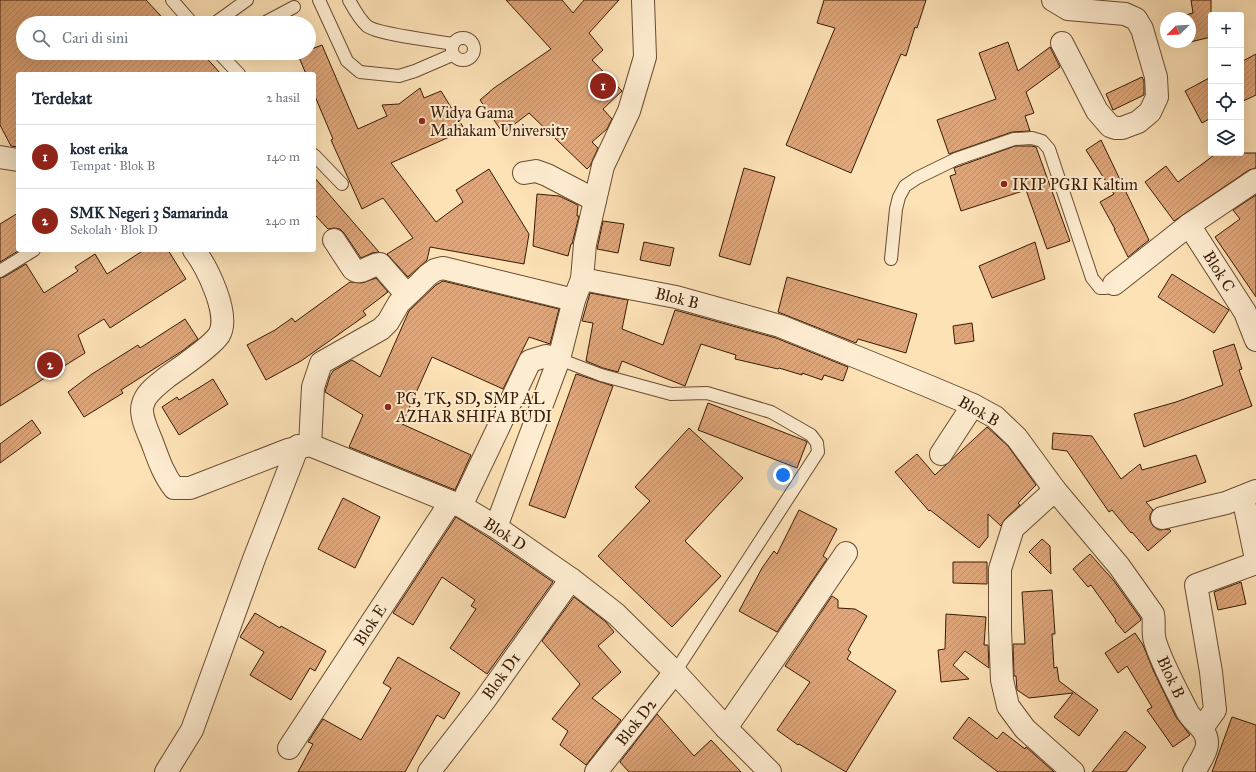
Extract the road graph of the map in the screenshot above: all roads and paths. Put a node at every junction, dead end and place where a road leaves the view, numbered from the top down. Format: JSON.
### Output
{"nodes":[{"id":1,"x":172,"y":0,"type":"edge"},
{"id":2,"x":247,"y":0,"type":"edge"},
{"id":3,"x":319,"y":0,"type":"edge"},
{"id":4,"x":350,"y":0,"type":"edge"},
{"id":5,"x":643,"y":0,"type":"edge"},
{"id":6,"x":1053,"y":0,"type":"edge"},
{"id":7,"x":294,"y":7,"type":"dead end"},
{"id":8,"x":186,"y":16,"type":"edge"},
{"id":9,"x":225,"y":16,"type":"edge"},
{"id":10,"x":277,"y":16,"type":"edge"},
{"id":11,"x":1062,"y":43,"type":"dead end"},
{"id":12,"x":226,"y":60,"type":"edge"},
{"id":13,"x":237,"y":72,"type":"edge"},
{"id":14,"x":0,"y":157,"type":"edge"},
{"id":15,"x":316,"y":157,"type":"edge"},
{"id":16,"x":16,"y":160,"type":"edge"},
{"id":17,"x":524,"y":173,"type":"dead end"},
{"id":18,"x":1256,"y":180,"type":"edge"},
{"id":19,"x":342,"y":184,"type":"dead end"},
{"id":20,"x":595,"y":200,"type":"junction"},
{"id":21,"x":1190,"y":225,"type":"junction"},
{"id":22,"x":334,"y":240,"type":"dead end"},
{"id":23,"x":31,"y":252,"type":"edge"},
{"id":24,"x":195,"y":252,"type":"edge"},
{"id":25,"x":891,"y":259,"type":"dead end"},
{"id":26,"x":0,"y":271,"type":"edge"},
{"id":27,"x":582,"y":279,"type":"junction"},
{"id":28,"x":1114,"y":284,"type":"joint"},
{"id":29,"x":407,"y":295,"type":"junction"},
{"id":30,"x":574,"y":300,"type":"junction"},
{"id":31,"x":1256,"y":340,"type":"edge"},
{"id":32,"x":559,"y":359,"type":"junction"},
{"id":33,"x":972,"y":405,"type":"junction"},
{"id":34,"x":304,"y":446,"type":"junction"},
{"id":35,"x":941,"y":454,"type":"dead end"},
{"id":36,"x":1055,"y":490,"type":"junction"},
{"id":37,"x":1249,"y":494,"type":"edge"},
{"id":38,"x":456,"y":505,"type":"junction"},
{"id":39,"x":1162,"y":518,"type":"dead end"},
{"id":40,"x":496,"y":527,"type":"junction"},
{"id":41,"x":846,"y":552,"type":"dead end"},
{"id":42,"x":1256,"y":559,"type":"edge"},
{"id":43,"x":1256,"y":563,"type":"edge"},
{"id":44,"x":571,"y":579,"type":"junction"},
{"id":45,"x":675,"y":672,"type":"junction"},
{"id":46,"x":726,"y":728,"type":"junction"},
{"id":47,"x":1202,"y":728,"type":"junction"},
{"id":48,"x":289,"y":748,"type":"dead end"},
{"id":49,"x":166,"y":772,"type":"edge"},
{"id":50,"x":429,"y":772,"type":"edge"},
{"id":51,"x":596,"y":772,"type":"edge"},
{"id":52,"x":770,"y":772,"type":"edge"},
{"id":53,"x":1072,"y":772,"type":"edge"},
{"id":54,"x":1194,"y":772,"type":"edge"}],
"edges":[{"from":1,"to":8,"type":"lane"},
{"from":2,"to":9,"type":"lane"},
{"from":3,"to":4,"type":"lane"},
{"from":5,"to":20,"type":"street"},
{"from":6,"to":11,"type":"street"},
{"from":7,"to":10,"type":"lane"},
{"from":12,"to":13,"type":"lane"},
{"from":14,"to":16,"type":"street"},
{"from":15,"to":19,"type":"lane"},
{"from":17,"to":20,"type":"street"},
{"from":18,"to":21,"type":"street"},
{"from":20,"to":27,"type":"street"},
{"from":21,"to":28,"type":"street"},
{"from":21,"to":31,"type":"street","name":"Blok C"},
{"from":22,"to":29,"type":"street"},
{"from":23,"to":26,"type":"lane"},
{"from":24,"to":34,"type":"street"},
{"from":25,"to":28,"type":"lane"},
{"from":27,"to":30,"type":"street"},
{"from":27,"to":33,"type":"street","name":"Blok B"},
{"from":29,"to":30,"type":"street"},
{"from":29,"to":34,"type":"street"},
{"from":30,"to":32,"type":"street"},
{"from":32,"to":38,"type":"street","name":"Blok E"},
{"from":32,"to":40,"type":"street"},
{"from":32,"to":45,"type":"lane"},
{"from":33,"to":35,"type":"street"},
{"from":33,"to":36,"type":"street","name":"Blok B"},
{"from":34,"to":38,"type":"street","name":"Blok D"},
{"from":34,"to":49,"type":"street"},
{"from":36,"to":47,"type":"street","name":"Blok B"},
{"from":36,"to":53,"type":"street"},
{"from":37,"to":39,"type":"street"},
{"from":37,"to":42,"type":"street"},
{"from":38,"to":40,"type":"street","name":"Blok D"},
{"from":38,"to":48,"type":"street","name":"Blok E"},
{"from":40,"to":44,"type":"street","name":"Blok D"},
{"from":41,"to":46,"type":"street"},
{"from":43,"to":47,"type":"street"},
{"from":44,"to":45,"type":"street","name":"Blok D"},
{"from":44,"to":50,"type":"street","name":"Blok D1"},
{"from":45,"to":46,"type":"street","name":"Blok D"},
{"from":45,"to":51,"type":"street","name":"Blok D2"},
{"from":46,"to":52,"type":"street","name":"Blok D"},
{"from":47,"to":54,"type":"street","name":"Blok B"}]}
